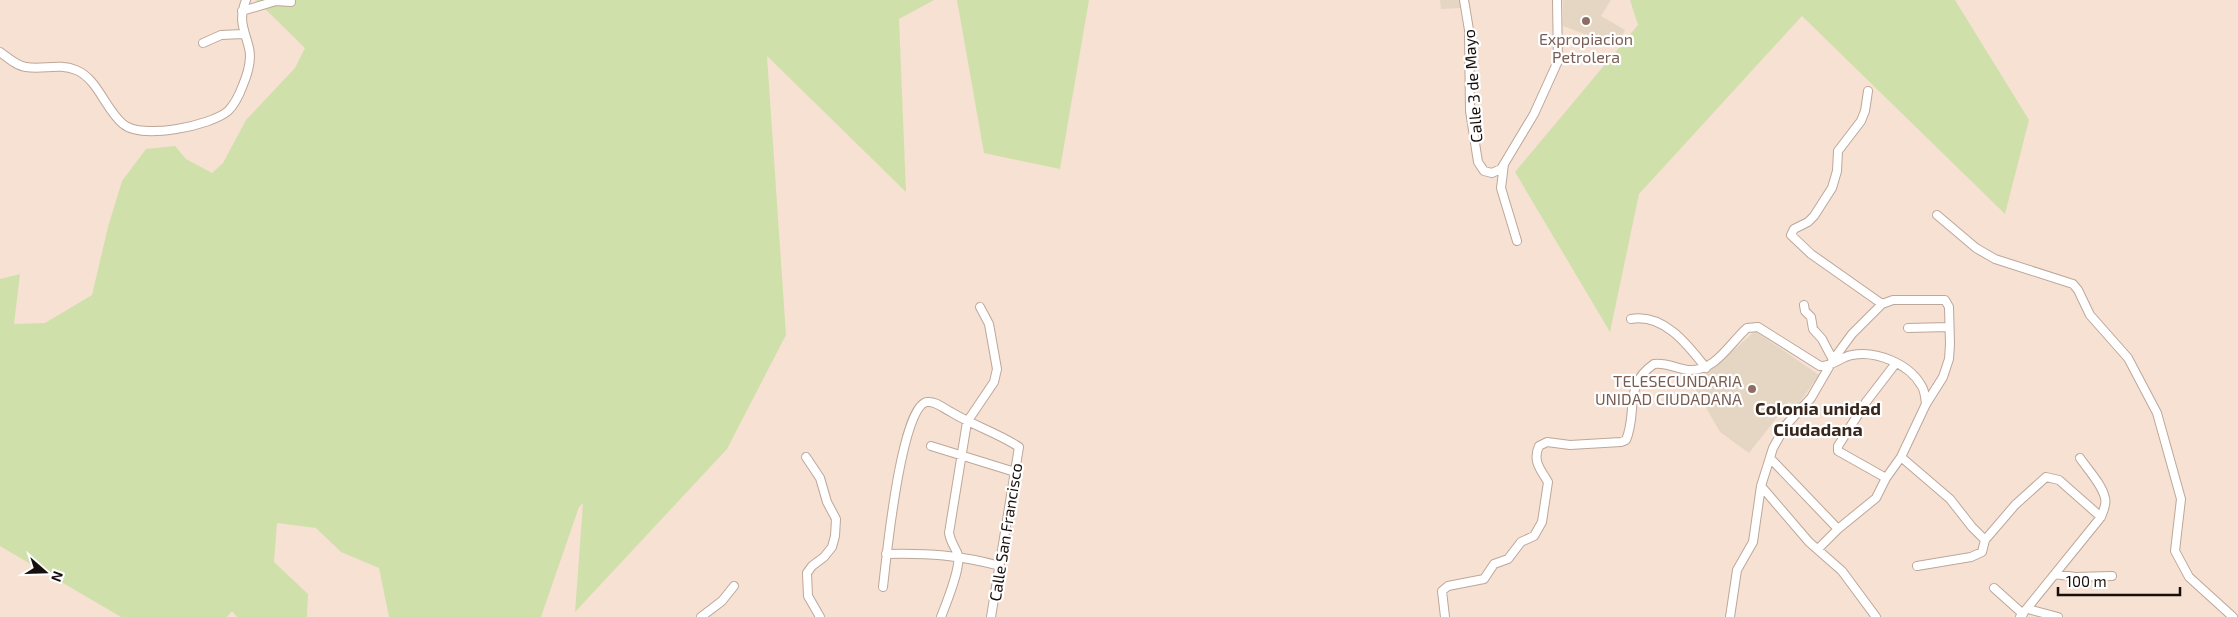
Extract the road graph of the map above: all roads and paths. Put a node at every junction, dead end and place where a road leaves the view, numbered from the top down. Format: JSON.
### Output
{"nodes":[{"id":1,"x":246,"y":0,"type":"edge"},
{"id":2,"x":1464,"y":0,"type":"edge"},
{"id":3,"x":1557,"y":0,"type":"edge"},
{"id":4,"x":291,"y":2,"type":"dead end"},
{"id":5,"x":242,"y":11,"type":"junction"},
{"id":6,"x":243,"y":34,"type":"junction"},
{"id":7,"x":203,"y":43,"type":"dead end"},
{"id":8,"x":0,"y":52,"type":"edge"},
{"id":9,"x":1868,"y":92,"type":"dead end"},
{"id":10,"x":1505,"y":162,"type":"junction"},
{"id":11,"x":1937,"y":215,"type":"dead end"},
{"id":12,"x":1517,"y":241,"type":"dead end"},
{"id":13,"x":1882,"y":304,"type":"junction"},
{"id":14,"x":1804,"y":305,"type":"dead end"},
{"id":15,"x":980,"y":307,"type":"dead end"},
{"id":16,"x":1631,"y":319,"type":"dead end"},
{"id":17,"x":1949,"y":327,"type":"junction"},
{"id":18,"x":1908,"y":328,"type":"dead end"},
{"id":19,"x":1831,"y":363,"type":"junction"},
{"id":20,"x":1896,"y":364,"type":"junction"},
{"id":21,"x":1706,"y":368,"type":"junction"},
{"id":22,"x":1926,"y":404,"type":"junction"},
{"id":23,"x":967,"y":422,"type":"junction"},
{"id":24,"x":931,"y":446,"type":"dead end"},
{"id":25,"x":963,"y":455,"type":"junction"},
{"id":26,"x":806,"y":457,"type":"dead end"},
{"id":27,"x":1901,"y":457,"type":"junction"},
{"id":28,"x":1770,"y":458,"type":"junction"},
{"id":29,"x":2080,"y":458,"type":"dead end"},
{"id":30,"x":1015,"y":472,"type":"junction"},
{"id":31,"x":1886,"y":478,"type":"junction"},
{"id":32,"x":1761,"y":486,"type":"junction"},
{"id":33,"x":2101,"y":517,"type":"junction"},
{"id":34,"x":1838,"y":529,"type":"junction"},
{"id":35,"x":1985,"y":540,"type":"junction"},
{"id":36,"x":1818,"y":549,"type":"junction"},
{"id":37,"x":886,"y":554,"type":"junction"},
{"id":38,"x":958,"y":556,"type":"junction"},
{"id":39,"x":1000,"y":566,"type":"junction"},
{"id":40,"x":1916,"y":566,"type":"dead end"},
{"id":41,"x":2056,"y":574,"type":"junction"},
{"id":42,"x":2112,"y":576,"type":"dead end"},
{"id":43,"x":734,"y":586,"type":"dead end"},
{"id":44,"x":883,"y":588,"type":"dead end"},
{"id":45,"x":1994,"y":588,"type":"dead end"},
{"id":46,"x":2024,"y":613,"type":"edge"},
{"id":47,"x":701,"y":617,"type":"edge"},
{"id":48,"x":820,"y":617,"type":"edge"},
{"id":49,"x":941,"y":617,"type":"edge"},
{"id":50,"x":992,"y":617,"type":"edge"},
{"id":51,"x":1445,"y":617,"type":"edge"},
{"id":52,"x":1730,"y":617,"type":"edge"},
{"id":53,"x":1876,"y":617,"type":"edge"},
{"id":54,"x":2058,"y":617,"type":"edge"},
{"id":55,"x":2233,"y":617,"type":"edge"}],
"edges":[{"from":1,"to":5,"type":"street"},
{"from":2,"to":10,"type":"street","name":"Calle 3 de Mayo"},
{"from":3,"to":10,"type":"street"},
{"from":4,"to":5,"type":"street"},
{"from":5,"to":6,"type":"street"},
{"from":6,"to":7,"type":"street"},
{"from":6,"to":8,"type":"street"},
{"from":9,"to":13,"type":"street"},
{"from":10,"to":12,"type":"street"},
{"from":11,"to":55,"type":"street"},
{"from":13,"to":17,"type":"street"},
{"from":13,"to":19,"type":"street"},
{"from":14,"to":19,"type":"street"},
{"from":15,"to":23,"type":"street"},
{"from":16,"to":21,"type":"street"},
{"from":17,"to":18,"type":"street"},
{"from":17,"to":22,"type":"street"},
{"from":19,"to":20,"type":"street"},
{"from":19,"to":21,"type":"street"},
{"from":19,"to":28,"type":"street"},
{"from":20,"to":22,"type":"street"},
{"from":20,"to":31,"type":"street"},
{"from":21,"to":51,"type":"street"},
{"from":22,"to":27,"type":"street"},
{"from":23,"to":25,"type":"street"},
{"from":23,"to":30,"type":"street","name":"Calle San Francisco"},
{"from":23,"to":37,"type":"street"},
{"from":24,"to":25,"type":"street"},
{"from":25,"to":30,"type":"street"},
{"from":25,"to":38,"type":"street"},
{"from":26,"to":48,"type":"street"},
{"from":27,"to":31,"type":"street"},
{"from":27,"to":35,"type":"street"},
{"from":28,"to":32,"type":"street"},
{"from":28,"to":34,"type":"street"},
{"from":29,"to":33,"type":"street"},
{"from":30,"to":39,"type":"street","name":"Calle San Francisco"},
{"from":31,"to":34,"type":"street"},
{"from":32,"to":36,"type":"street"},
{"from":32,"to":52,"type":"street"},
{"from":33,"to":35,"type":"street"},
{"from":33,"to":41,"type":"street"},
{"from":34,"to":36,"type":"street"},
{"from":35,"to":40,"type":"street"},
{"from":36,"to":53,"type":"street"},
{"from":37,"to":38,"type":"street"},
{"from":37,"to":44,"type":"street"},
{"from":38,"to":39,"type":"street"},
{"from":38,"to":49,"type":"street"},
{"from":39,"to":50,"type":"street","name":"Calle San Francisco"},
{"from":41,"to":42,"type":"street"},
{"from":41,"to":46,"type":"street"},
{"from":43,"to":47,"type":"street"},
{"from":45,"to":46,"type":"street"},
{"from":46,"to":54,"type":"street"}]}
